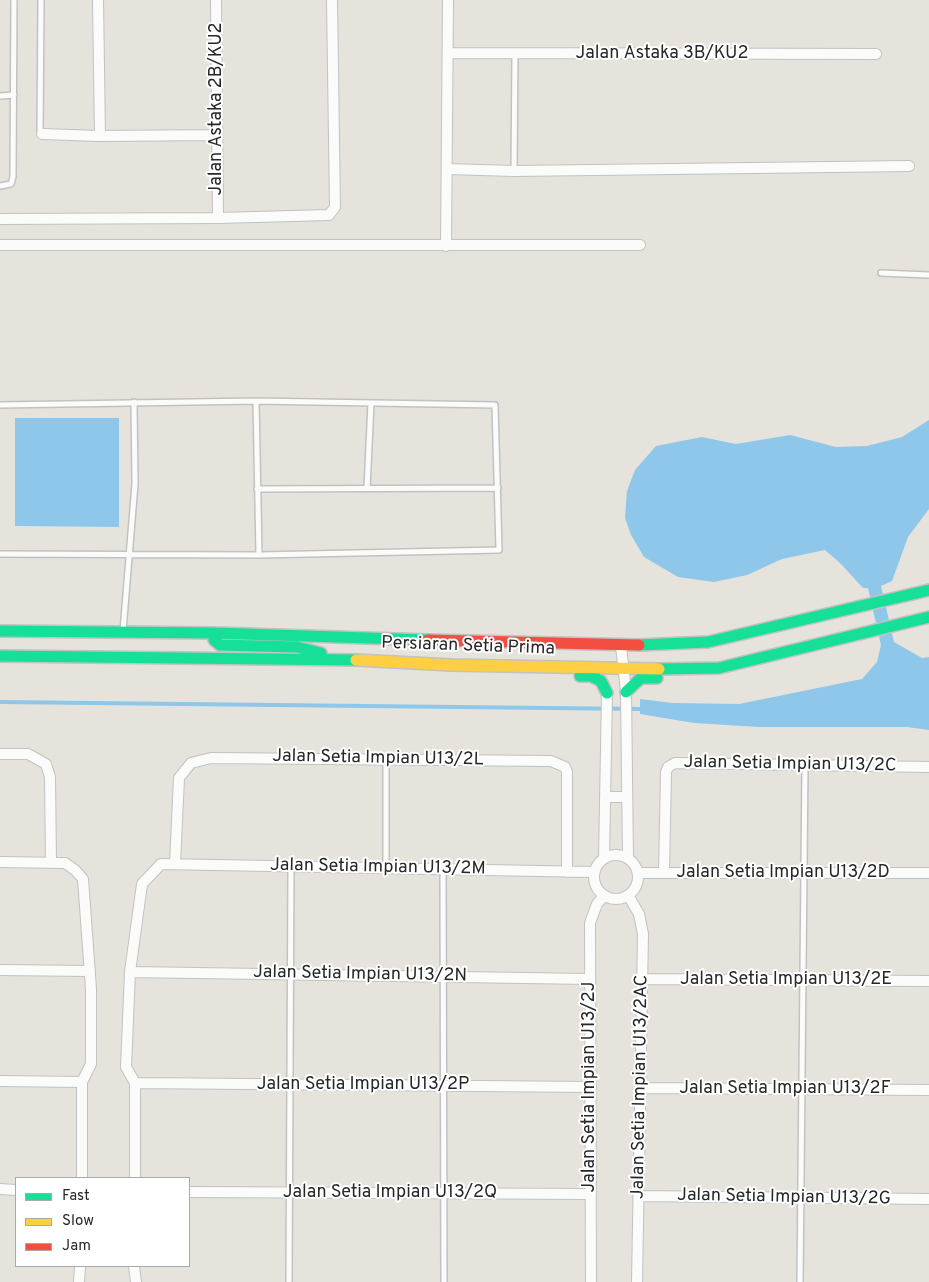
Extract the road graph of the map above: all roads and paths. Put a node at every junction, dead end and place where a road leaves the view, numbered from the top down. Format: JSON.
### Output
{"nodes":[{"id":1,"x":14,"y":0,"type":"edge"},
{"id":2,"x":42,"y":0,"type":"edge"},
{"id":3,"x":98,"y":0,"type":"edge"},
{"id":4,"x":216,"y":0,"type":"edge"},
{"id":5,"x":332,"y":0,"type":"edge"},
{"id":6,"x":448,"y":0,"type":"edge"},
{"id":7,"x":448,"y":53,"type":"junction"},
{"id":8,"x":515,"y":54,"type":"junction"},
{"id":9,"x":876,"y":54,"type":"dead end"},
{"id":10,"x":14,"y":95,"type":"junction"},
{"id":11,"x":0,"y":96,"type":"edge"},
{"id":12,"x":42,"y":134,"type":"joint"},
{"id":13,"x":217,"y":135,"type":"junction"},
{"id":14,"x":100,"y":136,"type":"junction"},
{"id":15,"x":908,"y":166,"type":"dead end"},
{"id":16,"x":448,"y":169,"type":"junction"},
{"id":17,"x":514,"y":171,"type":"junction"},
{"id":18,"x":0,"y":186,"type":"edge"},
{"id":19,"x":218,"y":218,"type":"junction"},
{"id":20,"x":0,"y":219,"type":"edge"},
{"id":21,"x":0,"y":245,"type":"edge"},
{"id":22,"x":640,"y":245,"type":"dead end"},
{"id":23,"x":446,"y":246,"type":"junction"},
{"id":24,"x":881,"y":273,"type":"dead end"},
{"id":25,"x":929,"y":275,"type":"edge"},
{"id":26,"x":256,"y":401,"type":"junction"},
{"id":27,"x":134,"y":402,"type":"junction"},
{"id":28,"x":371,"y":403,"type":"junction"},
{"id":29,"x":0,"y":405,"type":"edge"},
{"id":30,"x":498,"y":488,"type":"junction"},
{"id":31,"x":257,"y":489,"type":"junction"},
{"id":32,"x":367,"y":489,"type":"junction"},
{"id":33,"x":131,"y":553,"type":"junction"},
{"id":34,"x":0,"y":554,"type":"edge"},
{"id":35,"x":259,"y":554,"type":"junction"},
{"id":36,"x":929,"y":590,"type":"edge"},
{"id":37,"x":929,"y":617,"type":"edge"},
{"id":38,"x":0,"y":631,"type":"edge"},
{"id":39,"x":123,"y":632,"type":"junction"},
{"id":40,"x":214,"y":633,"type":"junction"},
{"id":41,"x":621,"y":646,"type":"junction"},
{"id":42,"x":0,"y":656,"type":"edge"},
{"id":43,"x":343,"y":659,"type":"junction"},
{"id":44,"x":451,"y":665,"type":"junction"},
{"id":45,"x":718,"y":668,"type":"junction"},
{"id":46,"x":623,"y":670,"type":"junction"},
{"id":47,"x":608,"y":693,"type":"joint"},
{"id":48,"x":626,"y":693,"type":"junction"},
{"id":49,"x":0,"y":754,"type":"edge"},
{"id":50,"x":386,"y":759,"type":"junction"},
{"id":51,"x":805,"y":765,"type":"junction"},
{"id":52,"x":929,"y":767,"type":"edge"},
{"id":53,"x":606,"y":797,"type":"junction"},
{"id":54,"x":627,"y":797,"type":"junction"},
{"id":55,"x":604,"y":858,"type":"junction"},
{"id":56,"x":628,"y":858,"type":"junction"},
{"id":57,"x":0,"y":862,"type":"edge"},
{"id":58,"x":51,"y":863,"type":"junction"},
{"id":59,"x":174,"y":864,"type":"junction"},
{"id":60,"x":290,"y":866,"type":"junction"},
{"id":61,"x":386,"y":868,"type":"junction"},
{"id":62,"x":443,"y":869,"type":"junction"},
{"id":63,"x":567,"y":872,"type":"junction"},
{"id":64,"x":594,"y":872,"type":"junction"},
{"id":65,"x":638,"y":873,"type":"junction"},
{"id":66,"x":664,"y":873,"type":"junction"},
{"id":67,"x":804,"y":873,"type":"junction"},
{"id":68,"x":929,"y":874,"type":"edge"},
{"id":69,"x":628,"y":895,"type":"junction"},
{"id":70,"x":604,"y":896,"type":"junction"},
{"id":71,"x":0,"y":970,"type":"edge"},
{"id":72,"x":90,"y":971,"type":"junction"},
{"id":73,"x":130,"y":972,"type":"junction"},
{"id":74,"x":290,"y":974,"type":"junction"},
{"id":75,"x":443,"y":976,"type":"junction"},
{"id":76,"x":590,"y":978,"type":"junction"},
{"id":77,"x":642,"y":979,"type":"junction"},
{"id":78,"x":803,"y":980,"type":"junction"},
{"id":79,"x":929,"y":981,"type":"edge"},
{"id":80,"x":0,"y":1081,"type":"edge"},
{"id":81,"x":82,"y":1082,"type":"junction"},
{"id":82,"x":135,"y":1083,"type":"junction"},
{"id":83,"x":290,"y":1084,"type":"junction"},
{"id":84,"x":444,"y":1086,"type":"junction"},
{"id":85,"x":591,"y":1087,"type":"junction"},
{"id":86,"x":641,"y":1088,"type":"junction"},
{"id":87,"x":802,"y":1089,"type":"junction"},
{"id":88,"x":929,"y":1090,"type":"edge"},
{"id":89,"x":82,"y":1177,"type":"edge"},
{"id":90,"x":135,"y":1177,"type":"edge"},
{"id":91,"x":0,"y":1190,"type":"edge"},
{"id":92,"x":15,"y":1190,"type":"edge"},
{"id":93,"x":190,"y":1192,"type":"edge"},
{"id":94,"x":290,"y":1192,"type":"junction"},
{"id":95,"x":444,"y":1193,"type":"junction"},
{"id":96,"x":591,"y":1194,"type":"junction"},
{"id":97,"x":639,"y":1196,"type":"junction"},
{"id":98,"x":801,"y":1198,"type":"junction"},
{"id":99,"x":929,"y":1199,"type":"edge"},
{"id":100,"x":80,"y":1267,"type":"edge"},
{"id":101,"x":134,"y":1267,"type":"edge"},
{"id":102,"x":79,"y":1282,"type":"edge"},
{"id":103,"x":136,"y":1282,"type":"edge"},
{"id":104,"x":289,"y":1282,"type":"edge"},
{"id":105,"x":444,"y":1282,"type":"edge"},
{"id":106,"x":591,"y":1282,"type":"edge"},
{"id":107,"x":637,"y":1282,"type":"edge"},
{"id":108,"x":800,"y":1282,"type":"edge"}],
"edges":[{"from":1,"to":10,"type":"lane"},
{"from":2,"to":12,"type":"lane"},
{"from":3,"to":14,"type":"street"},
{"from":4,"to":13,"type":"street","name":"Jalan Astaka 2B/KU2"},
{"from":5,"to":19,"type":"street"},
{"from":6,"to":7,"type":"street"},
{"from":7,"to":8,"type":"street","name":"Jalan Astaka 3B/KU2"},
{"from":7,"to":16,"type":"street"},
{"from":8,"to":9,"type":"street","name":"Jalan Astaka 3B/KU2"},
{"from":8,"to":17,"type":"lane"},
{"from":10,"to":11,"type":"lane"},
{"from":10,"to":18,"type":"lane"},
{"from":12,"to":14,"type":"street"},
{"from":13,"to":14,"type":"street"},
{"from":13,"to":19,"type":"street","name":"Jalan Astaka 2B/KU2"},
{"from":15,"to":17,"type":"street"},
{"from":16,"to":17,"type":"street"},
{"from":16,"to":23,"type":"street"},
{"from":19,"to":20,"type":"street"},
{"from":21,"to":23,"type":"street"},
{"from":22,"to":23,"type":"street"},
{"from":24,"to":25,"type":"lane"},
{"from":26,"to":27,"type":"lane"},
{"from":26,"to":28,"type":"lane"},
{"from":26,"to":31,"type":"lane"},
{"from":27,"to":29,"type":"lane"},
{"from":27,"to":33,"type":"lane"},
{"from":28,"to":30,"type":"lane"},
{"from":28,"to":32,"type":"lane"},
{"from":30,"to":32,"type":"lane"},
{"from":30,"to":35,"type":"lane"},
{"from":31,"to":32,"type":"lane"},
{"from":31,"to":35,"type":"lane"},
{"from":33,"to":34,"type":"lane"},
{"from":33,"to":35,"type":"lane"},
{"from":33,"to":39,"type":"lane"},
{"from":36,"to":41,"type":"street","name":"Persiaran Setia Prima"},
{"from":37,"to":45,"type":"street","name":"Persiaran Setia Prima"},
{"from":38,"to":39,"type":"street","name":"Persiaran Setia Prima"},
{"from":39,"to":40,"type":"street","name":"Persiaran Setia Prima"},
{"from":40,"to":41,"type":"street","name":"Persiaran Setia Prima"},
{"from":40,"to":43,"type":"street"},
{"from":41,"to":46,"type":"street"},
{"from":42,"to":43,"type":"street","name":"Persiaran Setia Prima"},
{"from":43,"to":44,"type":"street","name":"Persiaran Setia Prima"},
{"from":44,"to":46,"type":"street","name":"Persiaran Setia Prima"},
{"from":44,"to":47,"type":"street"},
{"from":45,"to":46,"type":"street","name":"Persiaran Setia Prima"},
{"from":45,"to":48,"type":"street"},
{"from":46,"to":48,"type":"street"},
{"from":47,"to":53,"type":"street"},
{"from":48,"to":54,"type":"street"},
{"from":49,"to":58,"type":"street"},
{"from":50,"to":59,"type":"street","name":"Jalan Setia Impian U13/2L"},
{"from":50,"to":61,"type":"lane"},
{"from":50,"to":63,"type":"street","name":"Jalan Setia Impian U13/2L"},
{"from":51,"to":52,"type":"street","name":"Jalan Setia Impian U13/2C"},
{"from":51,"to":66,"type":"street","name":"Jalan Setia Impian U13/2C"},
{"from":51,"to":67,"type":"lane"},
{"from":53,"to":54,"type":"street"},
{"from":53,"to":55,"type":"street"},
{"from":54,"to":56,"type":"street"},
{"from":55,"to":56,"type":"street"},
{"from":55,"to":64,"type":"street"},
{"from":56,"to":65,"type":"street"},
{"from":57,"to":58,"type":"street"},
{"from":58,"to":72,"type":"street"},
{"from":59,"to":60,"type":"street","name":"Jalan Setia Impian U13/2M"},
{"from":59,"to":73,"type":"street","name":"Jalan Setia Impian U13/2M"},
{"from":60,"to":61,"type":"street","name":"Jalan Setia Impian U13/2M"},
{"from":60,"to":74,"type":"lane"},
{"from":61,"to":62,"type":"street","name":"Jalan Setia Impian U13/2M"},
{"from":62,"to":63,"type":"street","name":"Jalan Setia Impian U13/2M"},
{"from":62,"to":75,"type":"lane"},
{"from":63,"to":64,"type":"street","name":"Jalan Setia Impian U13/2M"},
{"from":64,"to":70,"type":"street"},
{"from":65,"to":66,"type":"street","name":"Jalan Setia Impian U13/2D"},
{"from":65,"to":69,"type":"street"},
{"from":66,"to":67,"type":"street","name":"Jalan Setia Impian U13/2D"},
{"from":67,"to":68,"type":"street","name":"Jalan Setia Impian U13/2D"},
{"from":67,"to":78,"type":"lane"},
{"from":69,"to":70,"type":"street"},
{"from":69,"to":77,"type":"street","name":"Jalan Setia Impian U13/2AC"},
{"from":70,"to":76,"type":"street","name":"Jalan Setia Impian U13/2J"},
{"from":71,"to":72,"type":"street"},
{"from":72,"to":81,"type":"street"},
{"from":73,"to":74,"type":"street","name":"Jalan Setia Impian U13/2N"},
{"from":73,"to":82,"type":"street"},
{"from":74,"to":75,"type":"street","name":"Jalan Setia Impian U13/2N"},
{"from":74,"to":83,"type":"lane"},
{"from":75,"to":76,"type":"street","name":"Jalan Setia Impian U13/2N"},
{"from":75,"to":84,"type":"lane"},
{"from":76,"to":85,"type":"street","name":"Jalan Setia Impian U13/2J"},
{"from":77,"to":78,"type":"street","name":"Jalan Setia Impian U13/2E"},
{"from":77,"to":86,"type":"street","name":"Jalan Setia Impian U13/2AC"},
{"from":78,"to":79,"type":"street","name":"Jalan Setia Impian U13/2E"},
{"from":78,"to":87,"type":"lane"},
{"from":80,"to":81,"type":"street"},
{"from":81,"to":89,"type":"street"},
{"from":82,"to":83,"type":"street","name":"Jalan Setia Impian U13/2P"},
{"from":82,"to":90,"type":"street"},
{"from":83,"to":84,"type":"street","name":"Jalan Setia Impian U13/2P"},
{"from":83,"to":94,"type":"lane"},
{"from":84,"to":85,"type":"street","name":"Jalan Setia Impian U13/2P"},
{"from":84,"to":95,"type":"lane"},
{"from":85,"to":96,"type":"street","name":"Jalan Setia Impian U13/2J"},
{"from":86,"to":87,"type":"street","name":"Jalan Setia Impian U13/2F"},
{"from":86,"to":97,"type":"street","name":"Jalan Setia Impian U13/2AC"},
{"from":87,"to":88,"type":"street","name":"Jalan Setia Impian U13/2F"},
{"from":87,"to":98,"type":"lane"},
{"from":91,"to":92,"type":"street"},
{"from":93,"to":94,"type":"street","name":"Jalan Setia Impian U13/2Q"},
{"from":94,"to":95,"type":"street","name":"Jalan Setia Impian U13/2Q"},
{"from":94,"to":104,"type":"lane"},
{"from":95,"to":96,"type":"street","name":"Jalan Setia Impian U13/2Q"},
{"from":95,"to":105,"type":"lane"},
{"from":96,"to":106,"type":"street","name":"Jalan Setia Impian U13/2J"},
{"from":97,"to":98,"type":"street","name":"Jalan Setia Impian U13/2G"},
{"from":97,"to":107,"type":"street","name":"Jalan Setia Impian U13/2AC"},
{"from":98,"to":99,"type":"street","name":"Jalan Setia Impian U13/2G"},
{"from":98,"to":108,"type":"lane"},
{"from":100,"to":102,"type":"street"},
{"from":101,"to":103,"type":"street"}]}
